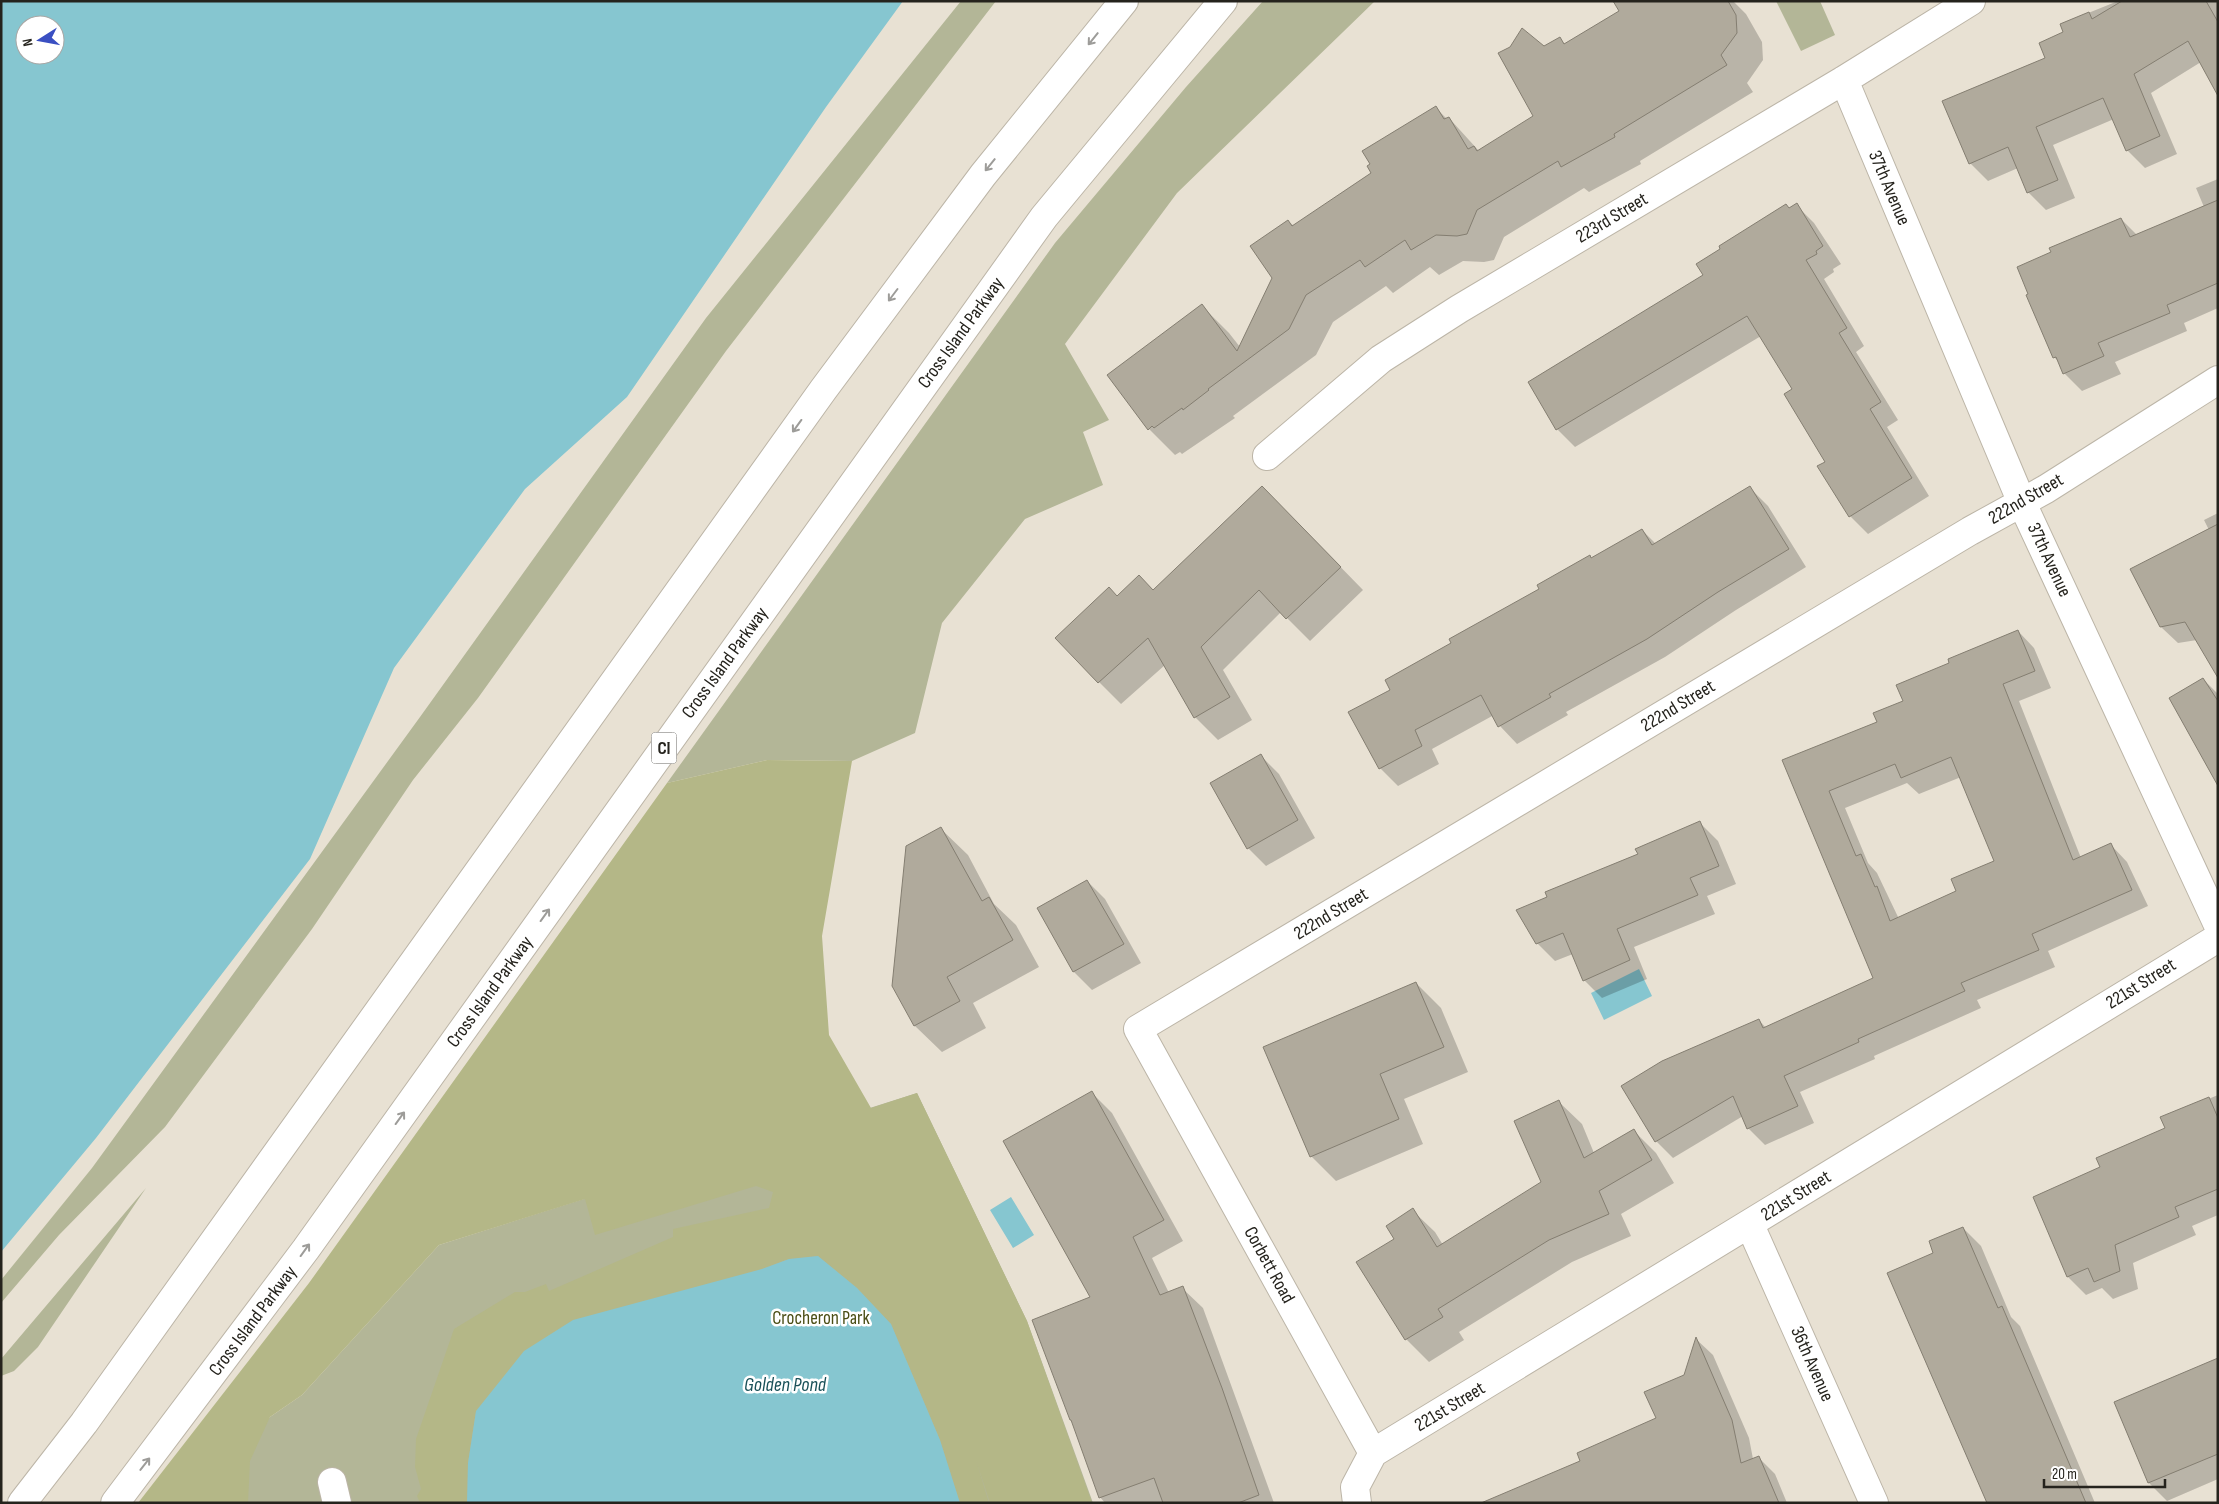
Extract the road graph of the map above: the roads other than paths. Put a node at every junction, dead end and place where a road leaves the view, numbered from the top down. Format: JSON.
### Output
{"nodes":[{"id":1,"x":1124,"y":1,"type":"edge"},
{"id":2,"x":1223,"y":1,"type":"edge"},
{"id":3,"x":1971,"y":1,"type":"edge"},
{"id":4,"x":1844,"y":80,"type":"junction"},
{"id":5,"x":2218,"y":380,"type":"edge"},
{"id":6,"x":1267,"y":456,"type":"dead end"},
{"id":7,"x":2022,"y":503,"type":"junction"},
{"id":8,"x":2218,"y":925,"type":"edge"},
{"id":9,"x":2218,"y":938,"type":"edge"},
{"id":10,"x":1138,"y":1030,"type":"joint"},
{"id":11,"x":1750,"y":1225,"type":"junction"},
{"id":12,"x":1373,"y":1453,"type":"junction"},
{"id":13,"x":22,"y":1503,"type":"edge"},
{"id":14,"x":114,"y":1503,"type":"edge"},
{"id":15,"x":1357,"y":1503,"type":"edge"},
{"id":16,"x":1874,"y":1503,"type":"edge"}],
"edges":[{"from":1,"to":13,"type":"main road","one_way":true},
{"from":14,"to":2,"type":"main road","name":"Cross Island Parkway","number":"CI","one_way":true},
{"from":3,"to":4,"type":"main road","name":"223rd Street"},
{"from":4,"to":6,"type":"main road","name":"223rd Street"},
{"from":4,"to":7,"type":"main road","name":"37th Avenue"},
{"from":5,"to":7,"type":"main road","name":"222nd Street"},
{"from":7,"to":8,"type":"main road","name":"37th Avenue"},
{"from":7,"to":10,"type":"main road","name":"222nd Street"},
{"from":9,"to":11,"type":"main road","name":"221st Street"},
{"from":10,"to":12,"type":"main road","name":"Corbett Road"},
{"from":11,"to":12,"type":"main road","name":"221st Street"},
{"from":11,"to":16,"type":"main road","name":"36th Avenue"},
{"from":12,"to":15,"type":"main road"}]}
